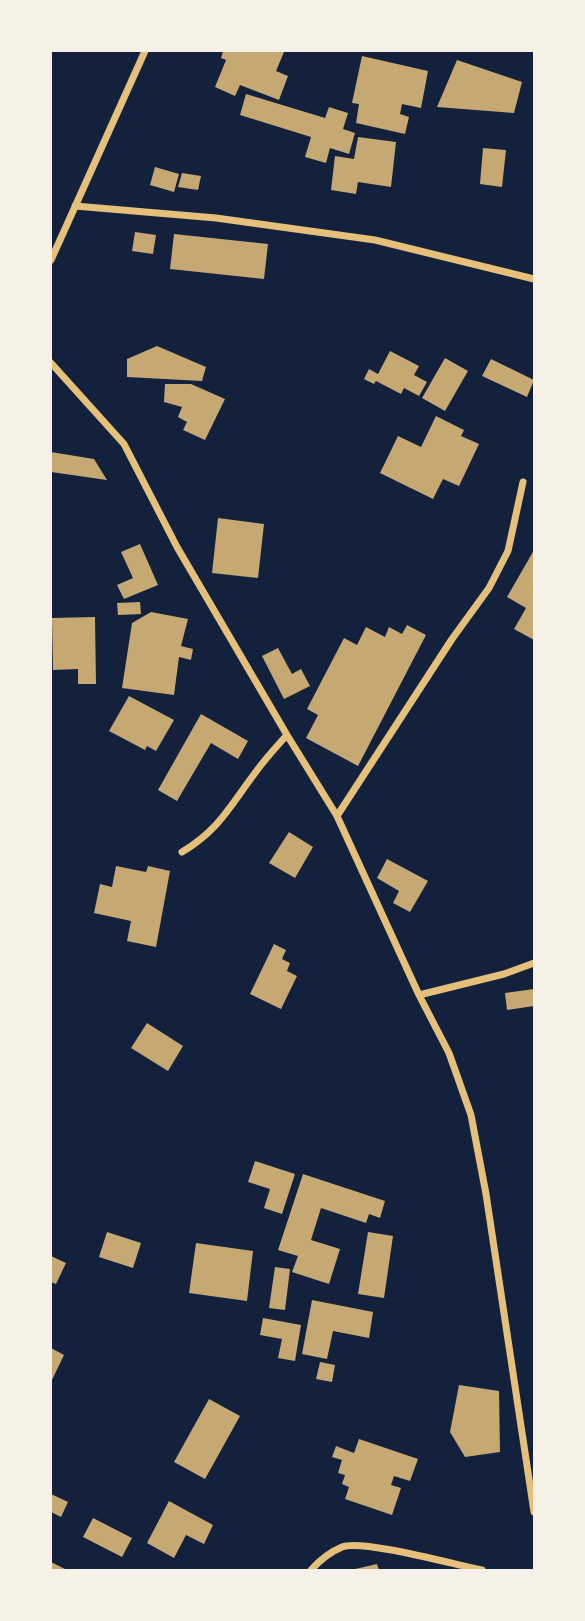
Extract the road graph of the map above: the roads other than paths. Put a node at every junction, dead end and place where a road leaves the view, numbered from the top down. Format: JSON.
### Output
{"nodes":[{"id":1,"x":145,"y":51,"type":"edge"},
{"id":2,"x":75,"y":206,"type":"junction"},
{"id":3,"x":51,"y":260,"type":"edge"},
{"id":4,"x":534,"y":279,"type":"edge"},
{"id":5,"x":51,"y":363,"type":"edge"},
{"id":6,"x":523,"y":482,"type":"dead end"},
{"id":7,"x":287,"y":735,"type":"junction"},
{"id":8,"x":337,"y":816,"type":"junction"},
{"id":9,"x":182,"y":852,"type":"dead end"},
{"id":10,"x":534,"y":963,"type":"edge"},
{"id":11,"x":419,"y":995,"type":"junction"},
{"id":12,"x":534,"y":1512,"type":"edge"},
{"id":13,"x":312,"y":1570,"type":"edge"},
{"id":14,"x":482,"y":1570,"type":"edge"}],
"edges":[{"from":1,"to":2,"type":"street"},
{"from":2,"to":3,"type":"street"},
{"from":2,"to":4,"type":"street"},
{"from":5,"to":7,"type":"street"},
{"from":6,"to":8,"type":"street"},
{"from":7,"to":8,"type":"street"},
{"from":7,"to":9,"type":"street"},
{"from":8,"to":11,"type":"street"},
{"from":10,"to":11,"type":"street"},
{"from":11,"to":12,"type":"street"},
{"from":13,"to":14,"type":"street"}]}
